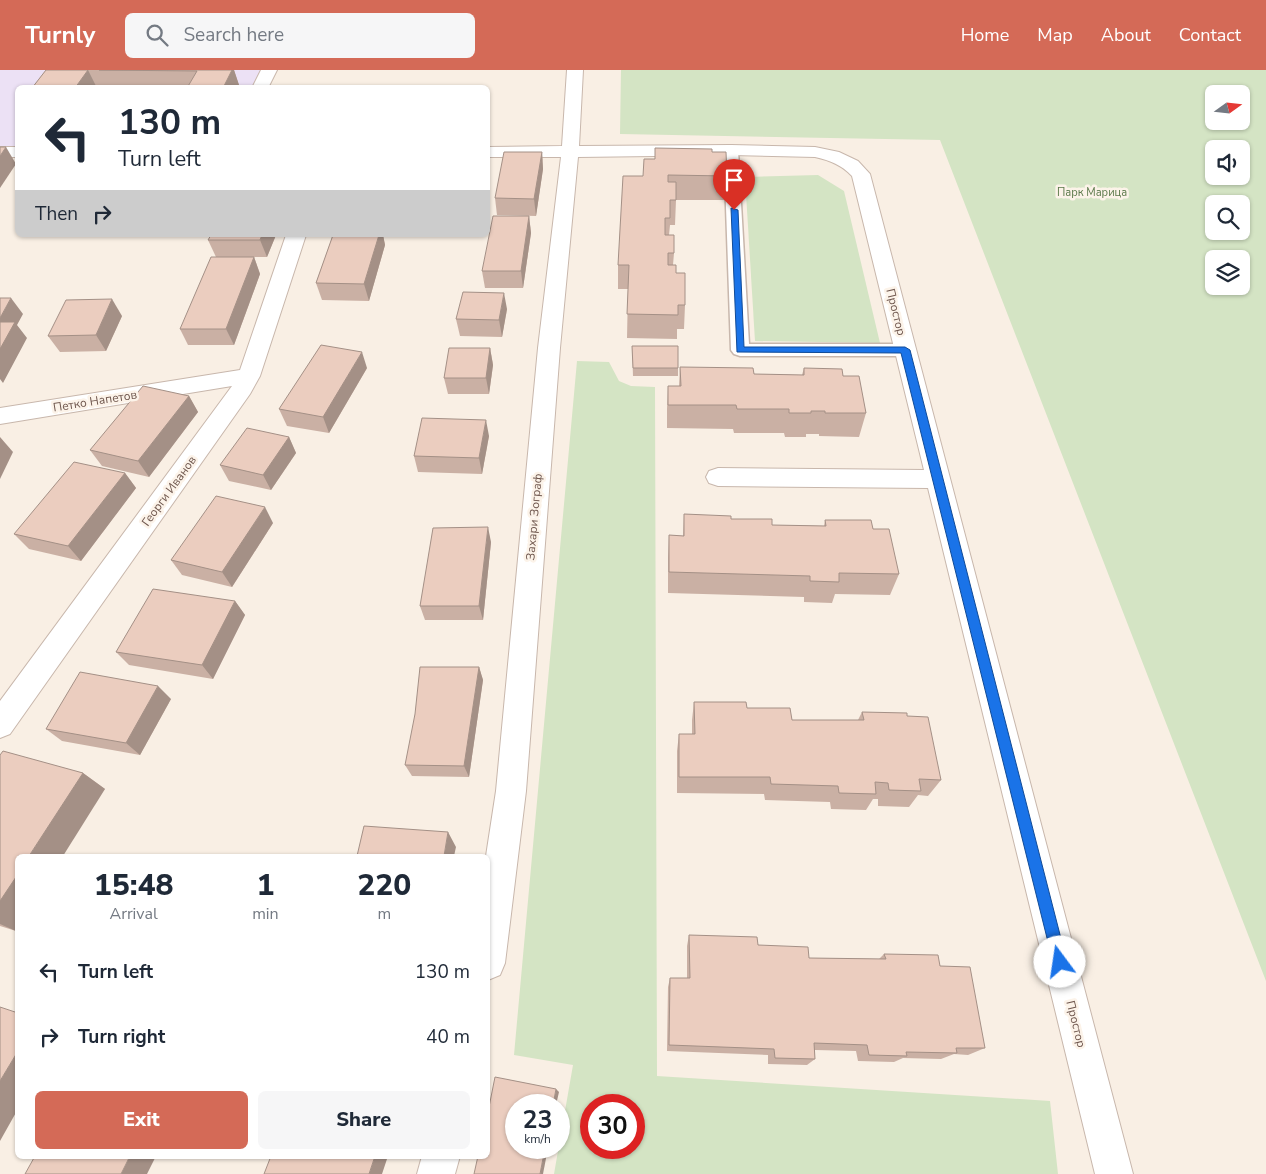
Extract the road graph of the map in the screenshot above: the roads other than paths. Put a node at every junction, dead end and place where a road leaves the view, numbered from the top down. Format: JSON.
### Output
{"nodes":[{"id":1,"x":269,"y":70,"type":"edge"},
{"id":2,"x":576,"y":70,"type":"edge"},
{"id":3,"x":262,"y":85,"type":"edge"},
{"id":4,"x":731,"y":150,"type":"junction"},
{"id":5,"x":0,"y":152,"type":"edge"},
{"id":6,"x":15,"y":152,"type":"edge"},
{"id":7,"x":490,"y":152,"type":"edge"},
{"id":8,"x":570,"y":152,"type":"junction"},
{"id":9,"x":295,"y":237,"type":"edge"},
{"id":10,"x":905,"y":350,"type":"junction"},
{"id":11,"x":249,"y":376,"type":"junction"},
{"id":12,"x":0,"y":416,"type":"edge"},
{"id":13,"x":718,"y":477,"type":"dead end"},
{"id":14,"x":937,"y":479,"type":"junction"},
{"id":15,"x":0,"y":725,"type":"edge"},
{"id":16,"x":490,"y":948,"type":"edge"},
{"id":17,"x":440,"y":1159,"type":"edge"},
{"id":18,"x":436,"y":1174,"type":"edge"},
{"id":19,"x":1114,"y":1174,"type":"edge"}],
"edges":[{"from":1,"to":3,"type":"street"},
{"from":2,"to":8,"type":"street","name":"Захари Зограф"},
{"from":4,"to":8,"type":"street","name":"Простор"},
{"from":4,"to":10,"type":"street","name":"Простор"},
{"from":4,"to":10,"type":"lane"},
{"from":5,"to":6,"type":"street"},
{"from":7,"to":8,"type":"street","name":"Простор"},
{"from":8,"to":16,"type":"street","name":"Захари Зограф"},
{"from":9,"to":11,"type":"street","name":"Георги Иванов"},
{"from":10,"to":14,"type":"street","name":"Простор"},
{"from":11,"to":12,"type":"street","name":"Петко Напетов"},
{"from":11,"to":15,"type":"street","name":"Георги Иванов"},
{"from":13,"to":14,"type":"street"},
{"from":14,"to":19,"type":"street","name":"Простор"},
{"from":17,"to":18,"type":"street"}]}
